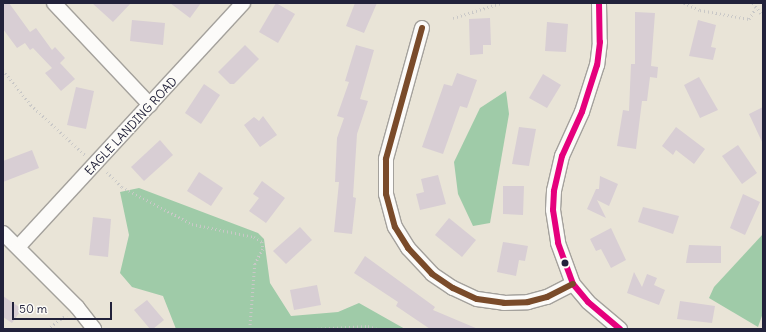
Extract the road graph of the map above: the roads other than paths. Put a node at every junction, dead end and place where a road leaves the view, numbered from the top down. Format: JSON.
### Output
{"nodes":[{"id":1,"x":54,"y":3,"type":"edge"},
{"id":2,"x":243,"y":3,"type":"edge"},
{"id":3,"x":598,"y":3,"type":"edge"},
{"id":4,"x":422,"y":28,"type":"dead end"},
{"id":5,"x":150,"y":105,"type":"junction"},
{"id":6,"x":3,"y":233,"type":"edge"},
{"id":7,"x":18,"y":247,"type":"junction"},
{"id":8,"x":573,"y":284,"type":"junction"},
{"id":9,"x":94,"y":329,"type":"edge"},
{"id":10,"x":620,"y":329,"type":"edge"}],
"edges":[{"from":1,"to":5,"type":"street"},
{"from":2,"to":5,"type":"street","name":"EAGLE LANDING ROAD"},
{"from":3,"to":8,"type":"street"},
{"from":4,"to":8,"type":"street"},
{"from":5,"to":7,"type":"street","name":"EAGLE LANDING ROAD"},
{"from":6,"to":7,"type":"street"},
{"from":7,"to":9,"type":"street"},
{"from":8,"to":10,"type":"street"}]}
